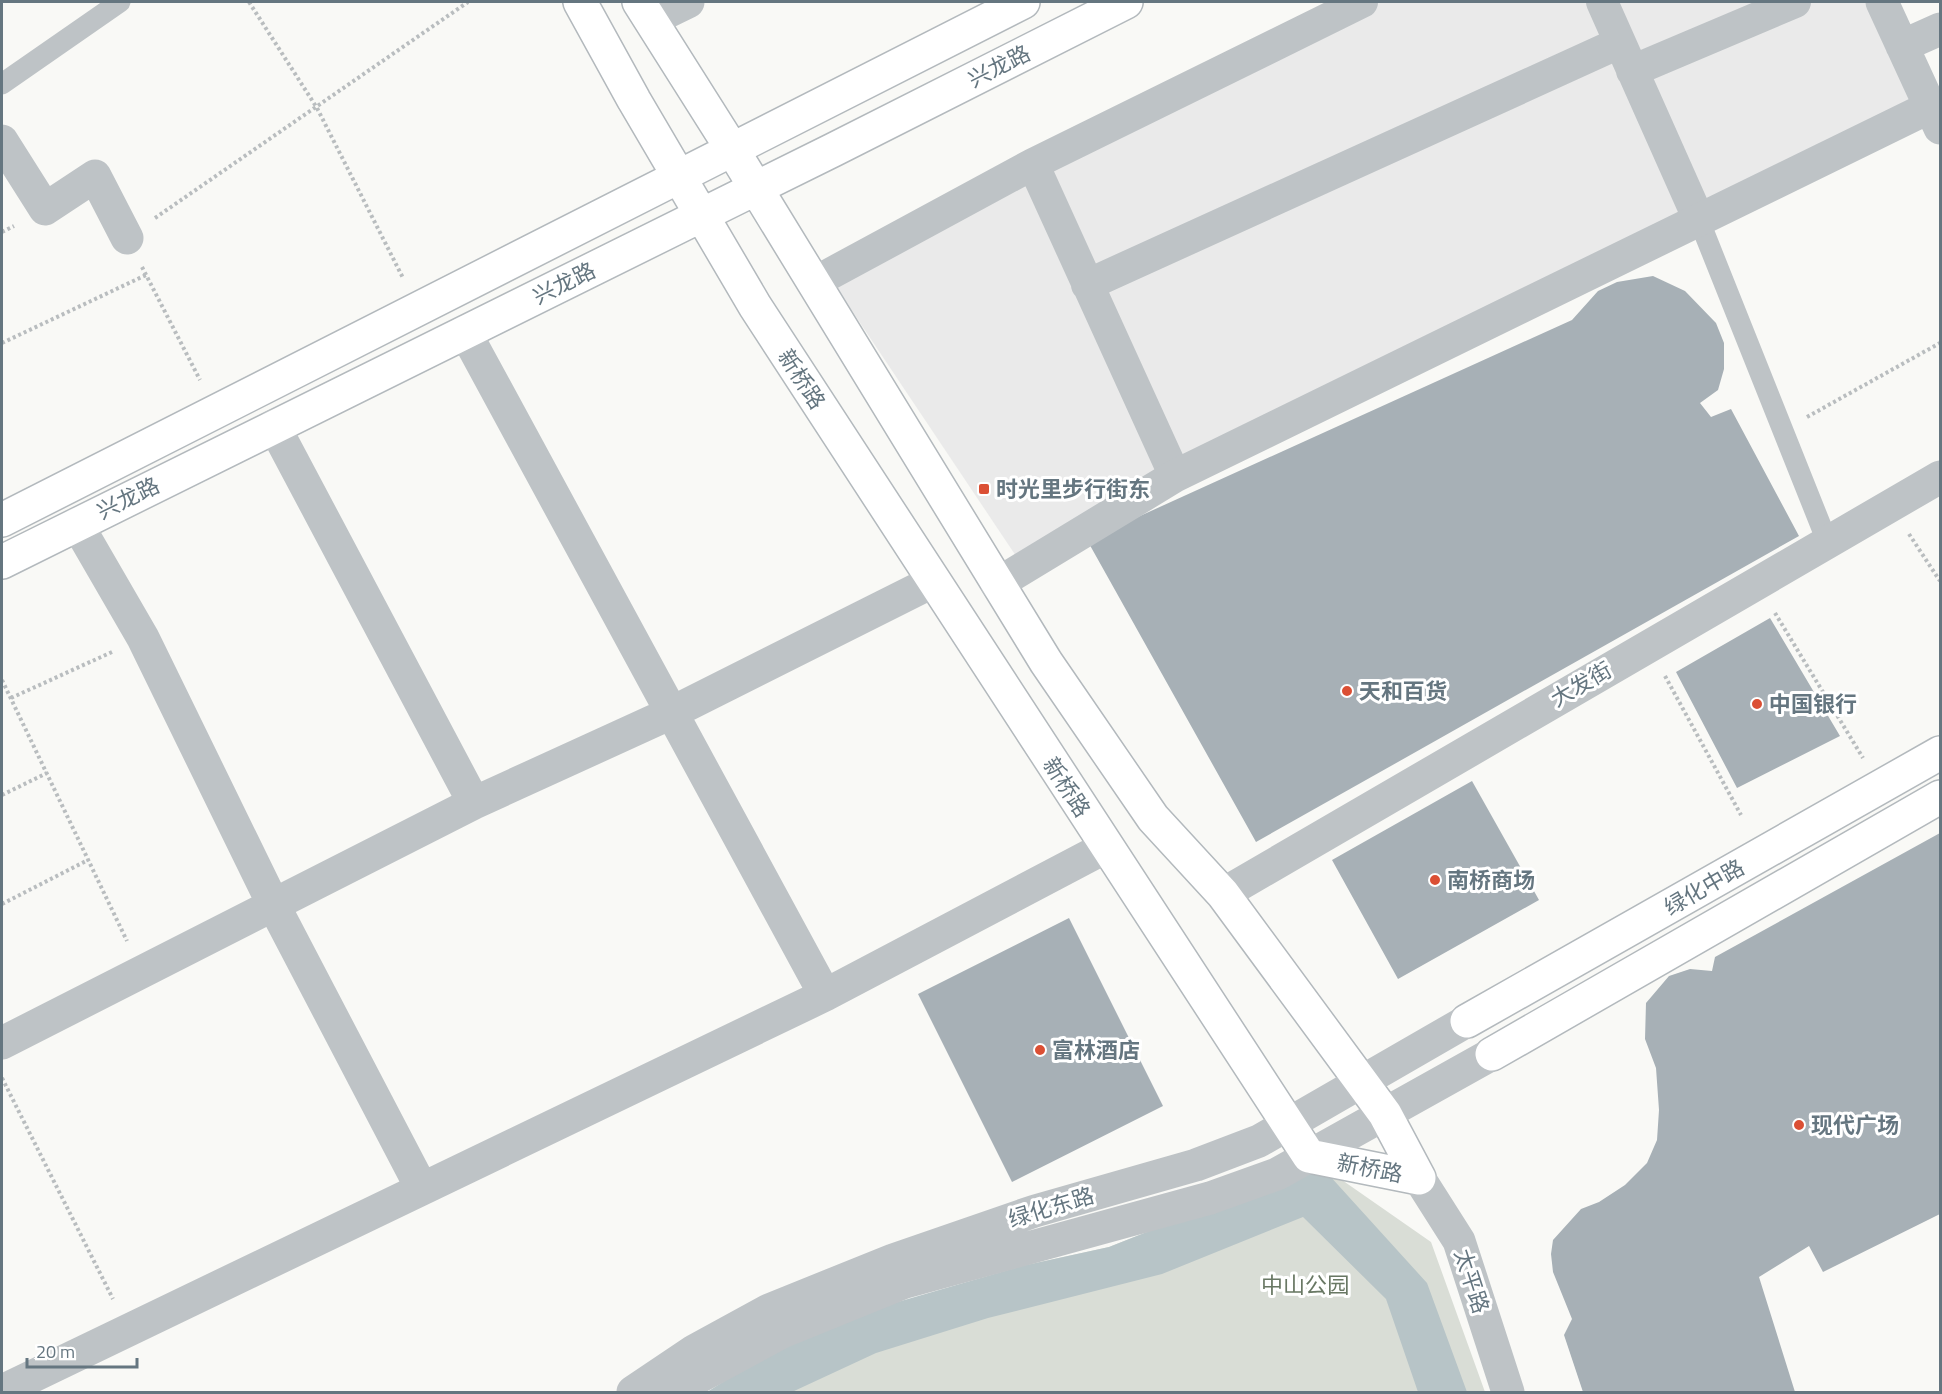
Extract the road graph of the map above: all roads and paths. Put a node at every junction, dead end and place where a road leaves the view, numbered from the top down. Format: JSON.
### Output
{"nodes":[{"id":1,"x":120,"y":2,"type":"edge"},
{"id":2,"x":249,"y":2,"type":"edge"},
{"id":3,"x":468,"y":2,"type":"edge"},
{"id":4,"x":580,"y":2,"type":"edge"},
{"id":5,"x":688,"y":2,"type":"edge"},
{"id":6,"x":1023,"y":2,"type":"edge"},
{"id":7,"x":1126,"y":2,"type":"edge"},
{"id":8,"x":1362,"y":2,"type":"edge"},
{"id":9,"x":1602,"y":2,"type":"edge"},
{"id":10,"x":1795,"y":2,"type":"edge"},
{"id":11,"x":1882,"y":2,"type":"edge"},
{"id":12,"x":645,"y":11,"type":"edge"},
{"id":13,"x":1941,"y":29,"type":"edge"},
{"id":14,"x":1902,"y":46,"type":"junction"},
{"id":15,"x":1626,"y":57,"type":"junction"},
{"id":16,"x":2,"y":84,"type":"edge"},
{"id":17,"x":317,"y":108,"type":"junction"},
{"id":18,"x":1935,"y":118,"type":"edge"},
{"id":19,"x":2,"y":141,"type":"edge"},
{"id":20,"x":732,"y":149,"type":"junction"},
{"id":21,"x":1033,"y":164,"type":"junction"},
{"id":22,"x":679,"y":176,"type":"junction"},
{"id":23,"x":756,"y":189,"type":"junction"},
{"id":24,"x":702,"y":215,"type":"junction"},
{"id":25,"x":1699,"y":220,"type":"junction"},
{"id":26,"x":127,"y":237,"type":"junction"},
{"id":27,"x":146,"y":275,"type":"junction"},
{"id":28,"x":828,"y":275,"type":"dead end"},
{"id":29,"x":1087,"y":285,"type":"junction"},
{"id":30,"x":418,"y":307,"type":"junction"},
{"id":31,"x":465,"y":332,"type":"junction"},
{"id":32,"x":2,"y":343,"type":"edge"},
{"id":33,"x":1941,"y":343,"type":"edge"},
{"id":34,"x":216,"y":410,"type":"junction"},
{"id":35,"x":274,"y":426,"type":"junction"},
{"id":36,"x":1783,"y":430,"type":"junction"},
{"id":37,"x":1175,"y":476,"type":"junction"},
{"id":38,"x":1941,"y":477,"type":"edge"},
{"id":39,"x":1890,"y":506,"type":"junction"},
{"id":40,"x":2,"y":520,"type":"edge"},
{"id":41,"x":77,"y":524,"type":"junction"},
{"id":42,"x":1827,"y":541,"type":"junction"},
{"id":43,"x":2,"y":562,"type":"edge"},
{"id":44,"x":934,"y":581,"type":"junction"},
{"id":45,"x":1941,"y":581,"type":"edge"},
{"id":46,"x":1757,"y":582,"type":"junction"},
{"id":47,"x":997,"y":584,"type":"junction"},
{"id":48,"x":143,"y":638,"type":"junction"},
{"id":49,"x":1649,"y":645,"type":"junction"},
{"id":50,"x":2,"y":680,"type":"edge"},
{"id":51,"x":10,"y":698,"type":"junction"},
{"id":52,"x":671,"y":713,"type":"junction"},
{"id":53,"x":1941,"y":753,"type":"edge"},
{"id":54,"x":47,"y":773,"type":"junction"},
{"id":55,"x":1880,"y":787,"type":"junction"},
{"id":56,"x":2,"y":795,"type":"edge"},
{"id":57,"x":1941,"y":797,"type":"edge"},
{"id":58,"x":474,"y":803,"type":"junction"},
{"id":59,"x":1741,"y":815,"type":"dead end"},
{"id":60,"x":1106,"y":847,"type":"junction"},
{"id":61,"x":88,"y":860,"type":"junction"},
{"id":62,"x":1223,"y":894,"type":"junction"},
{"id":63,"x":2,"y":904,"type":"edge"},
{"id":64,"x":273,"y":904,"type":"junction"},
{"id":65,"x":142,"y":971,"type":"junction"},
{"id":66,"x":825,"y":995,"type":"junction"},
{"id":67,"x":1467,"y":1021,"type":"joint"},
{"id":68,"x":2,"y":1043,"type":"edge"},
{"id":69,"x":1492,"y":1054,"type":"joint"},
{"id":70,"x":2,"y":1077,"type":"edge"},
{"id":71,"x":1362,"y":1082,"type":"junction"},
{"id":72,"x":1385,"y":1114,"type":"junction"},
{"id":73,"x":1288,"y":1124,"type":"junction"},
{"id":74,"x":1309,"y":1156,"type":"junction"},
{"id":75,"x":1419,"y":1178,"type":"junction"},
{"id":76,"x":422,"y":1189,"type":"junction"},
{"id":77,"x":128,"y":1329,"type":"junction"},
{"id":78,"x":2,"y":1391,"type":"edge"},
{"id":79,"x":633,"y":1392,"type":"edge"},
{"id":80,"x":676,"y":1392,"type":"edge"},
{"id":81,"x":1508,"y":1392,"type":"edge"}],
"edges":[{"from":1,"to":16,"type":"lane"},
{"from":2,"to":17,"type":"path"},
{"from":3,"to":17,"type":"path"},
{"from":4,"to":22,"type":"main road","name":"新桥路"},
{"from":5,"to":12,"type":"street"},
{"from":6,"to":20,"type":"main road","name":"兴龙路"},
{"from":7,"to":23,"type":"main road","name":"兴龙路"},
{"from":8,"to":21,"type":"street"},
{"from":9,"to":15,"type":"street"},
{"from":10,"to":15,"type":"street"},
{"from":11,"to":14,"type":"street"},
{"from":12,"to":20,"type":"main road","name":"新桥路"},
{"from":13,"to":14,"type":"street"},
{"from":14,"to":18,"type":"street"},
{"from":15,"to":25,"type":"street"},
{"from":15,"to":29,"type":"street"},
{"from":17,"to":26,"type":"path"},
{"from":17,"to":30,"type":"path"},
{"from":18,"to":25,"type":"street"},
{"from":19,"to":26,"type":"street"},
{"from":20,"to":22,"type":"main road","name":"兴龙路"},
{"from":20,"to":23,"type":"main road","name":"新桥路"},
{"from":21,"to":28,"type":"street"},
{"from":21,"to":29,"type":"street"},
{"from":22,"to":24,"type":"main road","name":"新桥路"},
{"from":22,"to":30,"type":"main road","name":"兴龙路"},
{"from":23,"to":24,"type":"main road","name":"兴龙路"},
{"from":23,"to":47,"type":"main road","name":"新桥路"},
{"from":24,"to":31,"type":"main road","name":"兴龙路"},
{"from":24,"to":44,"type":"main road","name":"新桥路"},
{"from":25,"to":36,"type":"lane"},
{"from":25,"to":37,"type":"street"},
{"from":26,"to":27,"type":"path"},
{"from":27,"to":32,"type":"path"},
{"from":27,"to":34,"type":"path"},
{"from":29,"to":37,"type":"street"},
{"from":30,"to":34,"type":"main road","name":"兴龙路"},
{"from":31,"to":35,"type":"main road","name":"兴龙路"},
{"from":31,"to":52,"type":"street"},
{"from":33,"to":36,"type":"path"},
{"from":34,"to":40,"type":"main road","name":"兴龙路"},
{"from":35,"to":41,"type":"main road","name":"兴龙路"},
{"from":35,"to":58,"type":"street"},
{"from":36,"to":42,"type":"lane"},
{"from":37,"to":47,"type":"street"},
{"from":38,"to":39,"type":"street","name":"大发街"},
{"from":39,"to":42,"type":"street","name":"大发街"},
{"from":39,"to":45,"type":"path"},
{"from":41,"to":43,"type":"main road","name":"兴龙路"},
{"from":41,"to":48,"type":"street"},
{"from":42,"to":46,"type":"street","name":"大发街"},
{"from":44,"to":52,"type":"street"},
{"from":44,"to":60,"type":"main road","name":"新桥路"},
{"from":46,"to":49,"type":"street","name":"大发街"},
{"from":46,"to":55,"type":"path"},
{"from":47,"to":62,"type":"main road","name":"新桥路"},
{"from":48,"to":51,"type":"path"},
{"from":48,"to":64,"type":"street"},
{"from":49,"to":59,"type":"path"},
{"from":49,"to":62,"type":"street","name":"大发街"},
{"from":50,"to":51,"type":"path"},
{"from":51,"to":54,"type":"path"},
{"from":52,"to":58,"type":"street"},
{"from":52,"to":66,"type":"street"},
{"from":53,"to":55,"type":"main road","name":"绿化中路"},
{"from":54,"to":56,"type":"path"},
{"from":54,"to":61,"type":"path"},
{"from":55,"to":67,"type":"main road","name":"绿化中路"},
{"from":57,"to":69,"type":"main road","name":"绿化中路"},
{"from":58,"to":64,"type":"street"},
{"from":60,"to":66,"type":"street"},
{"from":60,"to":73,"type":"main road","name":"新桥路"},
{"from":61,"to":63,"type":"path"},
{"from":61,"to":65,"type":"path"},
{"from":62,"to":71,"type":"main road","name":"新桥路"},
{"from":64,"to":65,"type":"street"},
{"from":64,"to":76,"type":"street"},
{"from":65,"to":68,"type":"street"},
{"from":66,"to":76,"type":"street"},
{"from":67,"to":71,"type":"street","name":"绿化东路"},
{"from":69,"to":72,"type":"street","name":"绿化东路"},
{"from":70,"to":77,"type":"path"},
{"from":71,"to":72,"type":"main road","name":"新桥路"},
{"from":71,"to":73,"type":"street","name":"绿化东路"},
{"from":72,"to":74,"type":"street","name":"绿化东路"},
{"from":72,"to":75,"type":"main road","name":"新桥路"},
{"from":73,"to":74,"type":"main road","name":"新桥路"},
{"from":73,"to":79,"type":"street","name":"绿化东路"},
{"from":74,"to":75,"type":"main road","name":"新桥路"},
{"from":74,"to":80,"type":"street","name":"绿化东路"},
{"from":75,"to":81,"type":"street","name":"太平路"},
{"from":76,"to":77,"type":"street"},
{"from":77,"to":78,"type":"street"}]}
